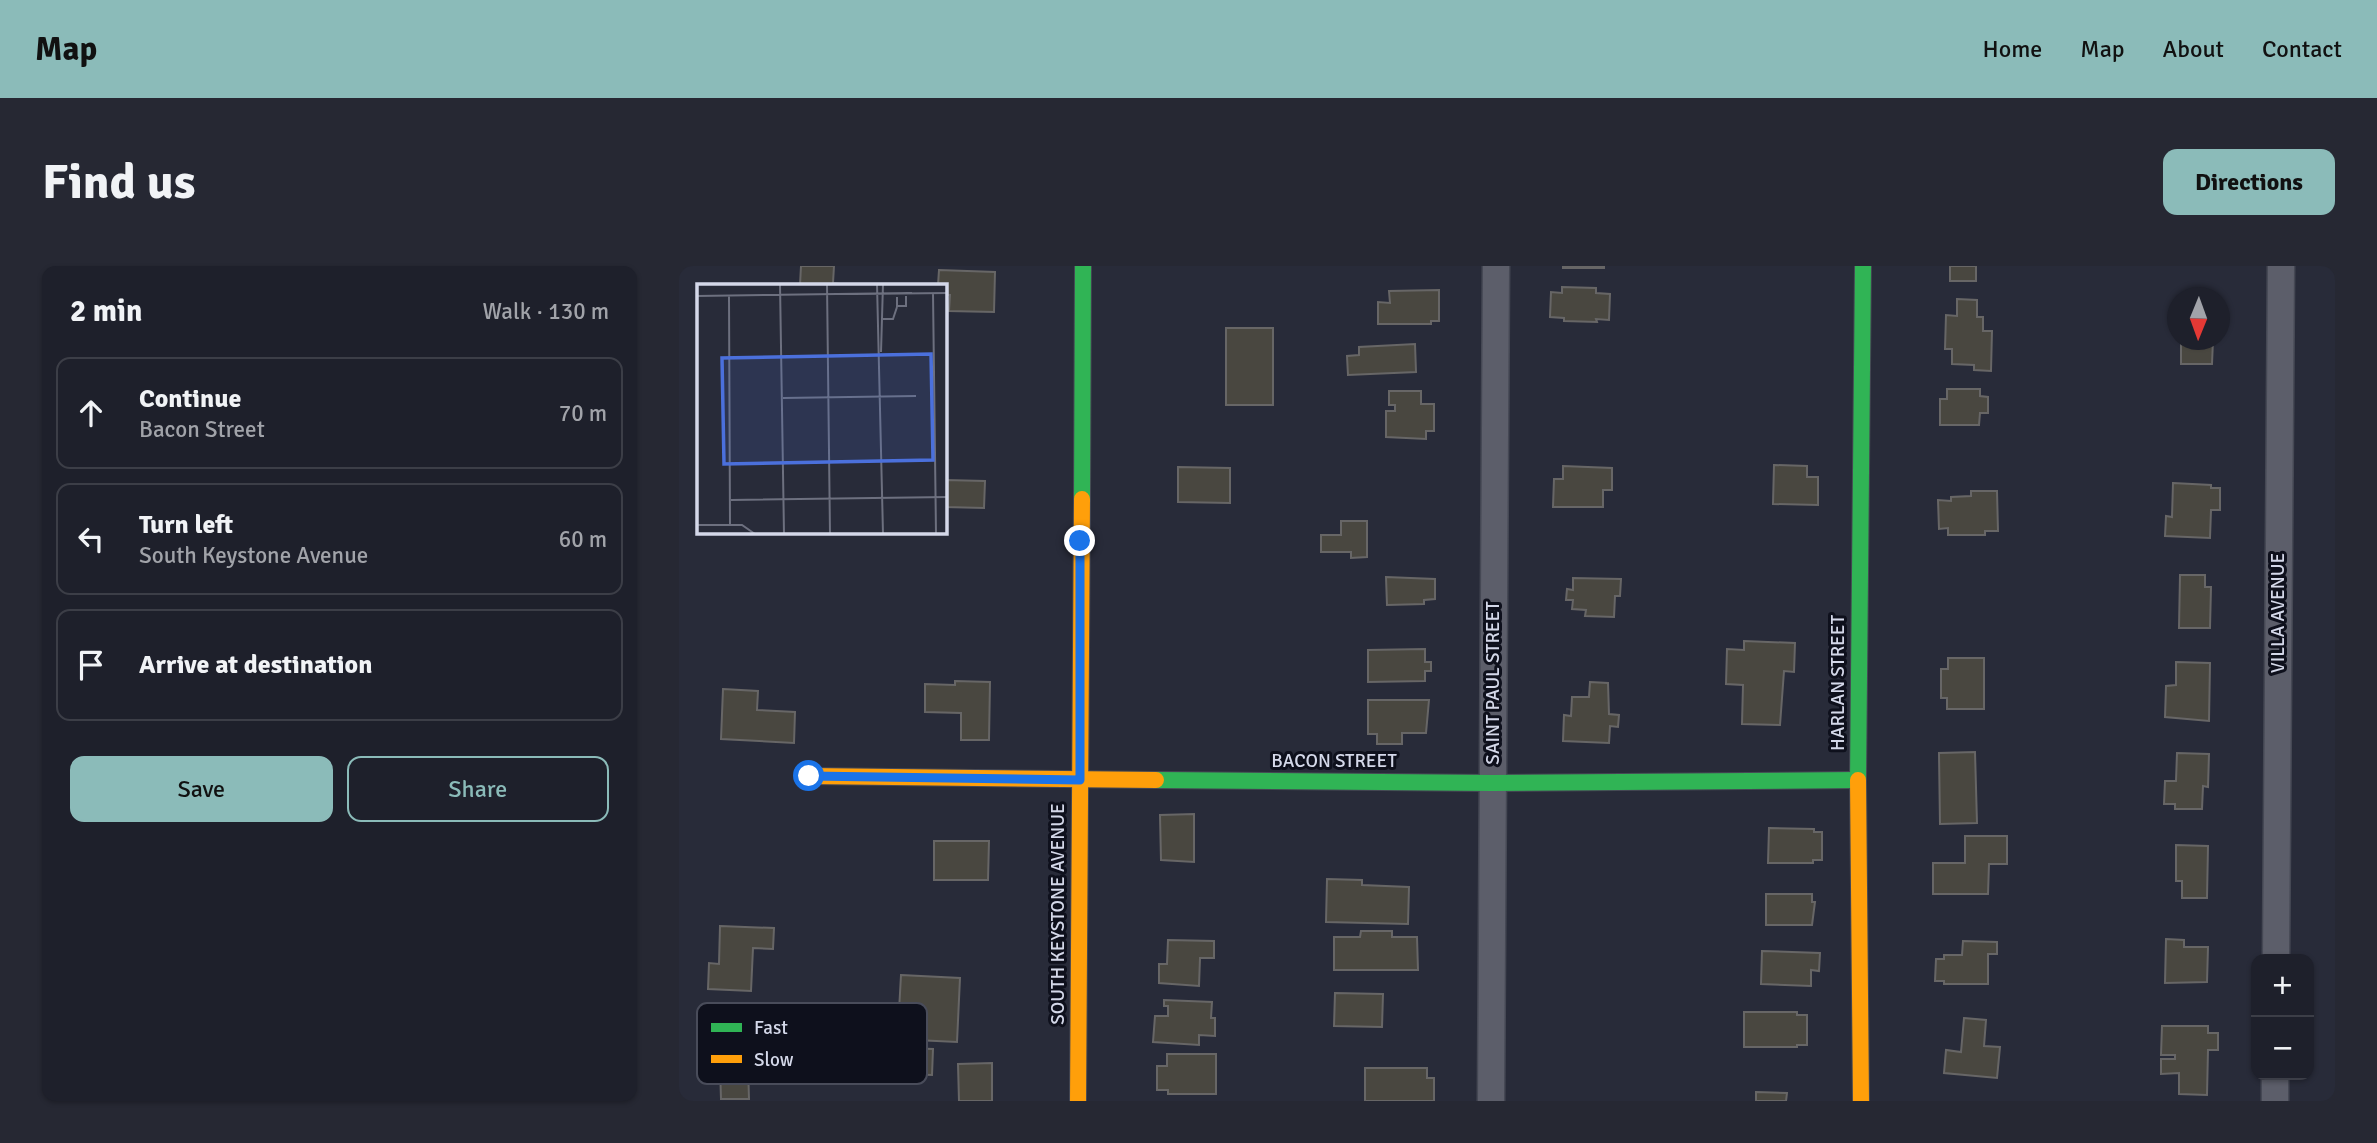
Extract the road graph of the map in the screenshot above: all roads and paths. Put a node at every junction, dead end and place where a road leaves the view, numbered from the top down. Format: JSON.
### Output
{"nodes":[{"id":1,"x":1083,"y":266,"type":"edge"},
{"id":2,"x":1496,"y":266,"type":"edge"},
{"id":3,"x":1863,"y":266,"type":"edge"},
{"id":4,"x":2281,"y":266,"type":"edge"},
{"id":5,"x":809,"y":776,"type":"dead end"},
{"id":6,"x":1080,"y":780,"type":"junction"},
{"id":7,"x":1858,"y":780,"type":"junction"},
{"id":8,"x":1492,"y":783,"type":"junction"},
{"id":9,"x":2276,"y":954,"type":"edge"},
{"id":10,"x":2275,"y":1080,"type":"edge"},
{"id":11,"x":1078,"y":1101,"type":"edge"},
{"id":12,"x":1491,"y":1101,"type":"edge"},
{"id":13,"x":1861,"y":1101,"type":"edge"},
{"id":14,"x":2275,"y":1101,"type":"edge"}],
"edges":[{"from":1,"to":6,"type":"street","name":"SOUTH KEYSTONE AVENUE"},
{"from":2,"to":8,"type":"street","name":"SAINT PAUL STREET"},
{"from":3,"to":7,"type":"street","name":"HARLAN STREET"},
{"from":4,"to":9,"type":"street","name":"VILLA AVENUE"},
{"from":5,"to":6,"type":"street","name":"BACON STREET"},
{"from":6,"to":8,"type":"street","name":"BACON STREET"},
{"from":6,"to":11,"type":"street","name":"SOUTH KEYSTONE AVENUE"},
{"from":7,"to":8,"type":"street","name":"BACON STREET"},
{"from":7,"to":13,"type":"street","name":"HARLAN STREET"},
{"from":8,"to":12,"type":"street","name":"SAINT PAUL STREET"},
{"from":10,"to":14,"type":"street"}]}
